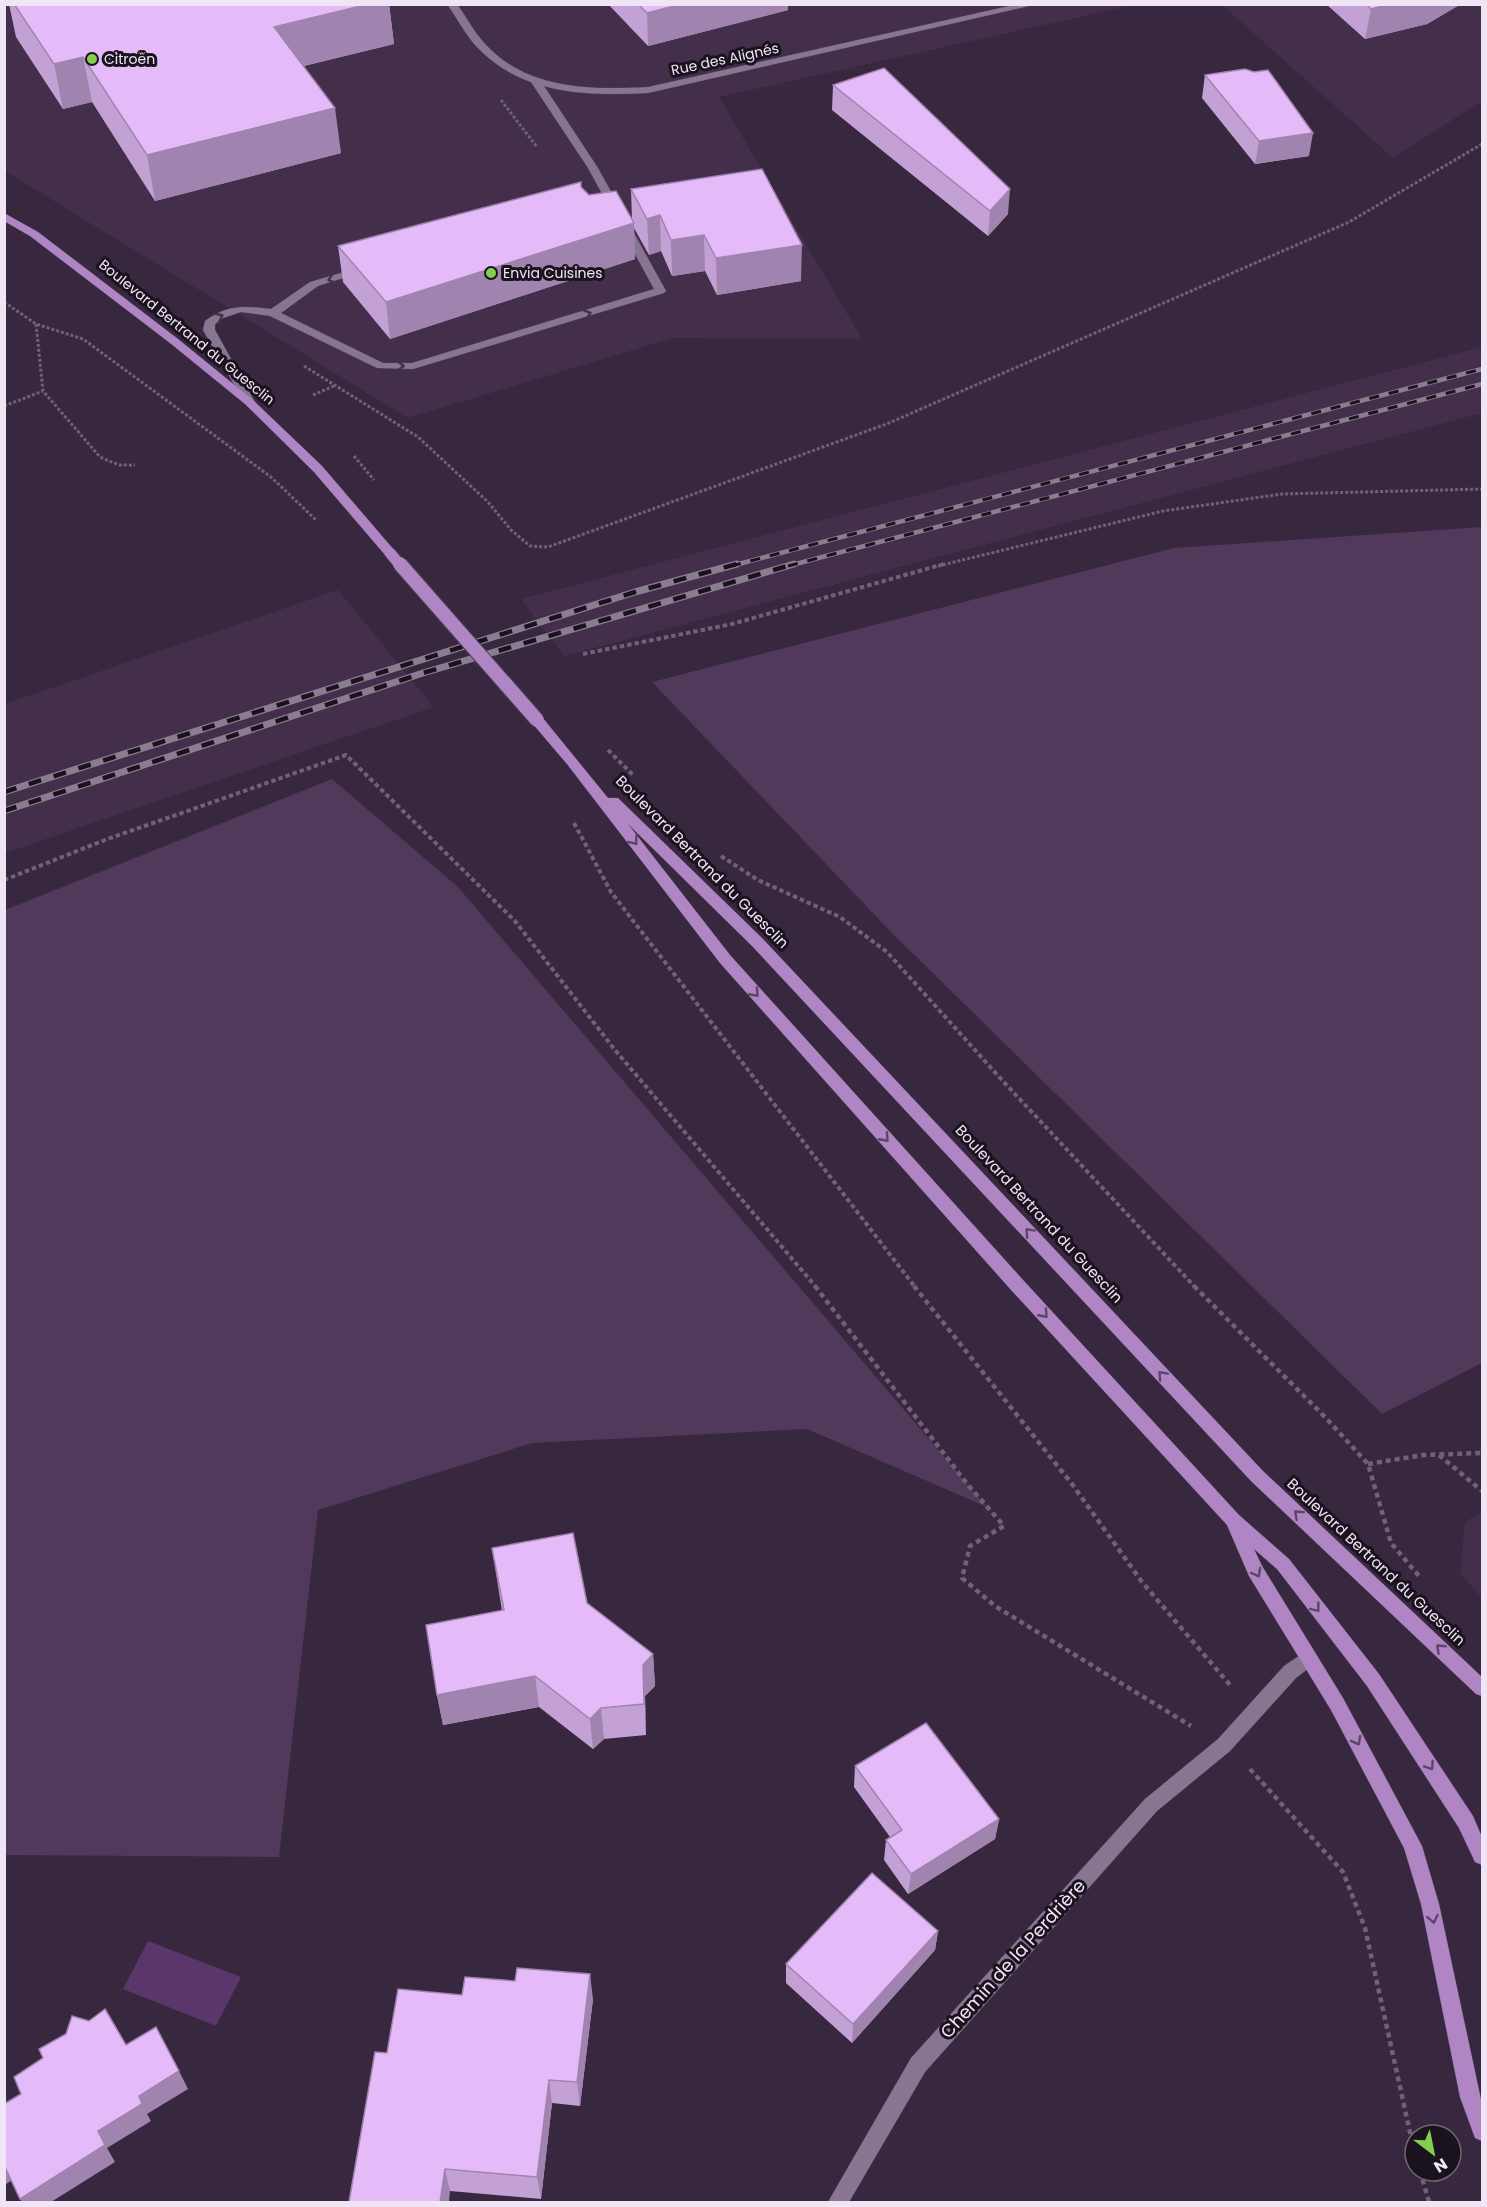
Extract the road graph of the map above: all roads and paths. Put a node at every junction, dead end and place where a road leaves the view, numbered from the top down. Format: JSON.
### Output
{"nodes":[{"id":1,"x":452,"y":4,"type":"edge"},
{"id":2,"x":1033,"y":4,"type":"edge"},
{"id":3,"x":519,"y":75,"type":"junction"},
{"id":4,"x":536,"y":82,"type":"junction"},
{"id":5,"x":1482,"y":144,"type":"edge"},
{"id":6,"x":540,"y":150,"type":"dead end"},
{"id":7,"x":4,"y":216,"type":"edge"},
{"id":8,"x":371,"y":267,"type":"edge"},
{"id":9,"x":4,"y":302,"type":"edge"},
{"id":10,"x":273,"y":313,"type":"junction"},
{"id":11,"x":36,"y":324,"type":"junction"},
{"id":12,"x":43,"y":391,"type":"junction"},
{"id":13,"x":313,"y":395,"type":"dead end"},
{"id":14,"x":249,"y":402,"type":"junction"},
{"id":15,"x":4,"y":406,"type":"edge"},
{"id":16,"x":135,"y":465,"type":"dead end"},
{"id":17,"x":1482,"y":489,"type":"edge"},
{"id":18,"x":319,"y":524,"type":"dead end"},
{"id":19,"x":583,"y":654,"type":"dead end"},
{"id":20,"x":607,"y":749,"type":"dead end"},
{"id":21,"x":572,"y":761,"type":"junction"},
{"id":22,"x":639,"y":781,"type":"dead end"},
{"id":23,"x":569,"y":813,"type":"dead end"},
{"id":24,"x":712,"y":851,"type":"dead end"},
{"id":25,"x":4,"y":880,"type":"edge"},
{"id":26,"x":1482,"y":1453,"type":"edge"},
{"id":27,"x":1438,"y":1454,"type":"junction"},
{"id":28,"x":1368,"y":1464,"type":"junction"},
{"id":29,"x":1482,"y":1491,"type":"edge"},
{"id":30,"x":1233,"y":1520,"type":"junction"},
{"id":31,"x":1420,"y":1578,"type":"dead end"},
{"id":32,"x":1308,"y":1658,"type":"junction"},
{"id":33,"x":1482,"y":1688,"type":"edge"},
{"id":34,"x":1250,"y":1718,"type":"junction"},
{"id":35,"x":1224,"y":1745,"type":"junction"},
{"id":36,"x":1482,"y":1856,"type":"edge"},
{"id":37,"x":1408,"y":2123,"type":"edge"},
{"id":38,"x":1482,"y":2131,"type":"edge"},
{"id":39,"x":1423,"y":2183,"type":"edge"},
{"id":40,"x":838,"y":2202,"type":"edge"},
{"id":41,"x":1429,"y":2202,"type":"edge"}],
"edges":[{"from":1,"to":3,"type":"street","name":"Rue des Alignés"},
{"from":2,"to":4,"type":"street","name":"Rue des Alignés"},
{"from":3,"to":4,"type":"street","name":"Rue des Alignés"},
{"from":3,"to":6,"type":"path"},
{"from":10,"to":4,"type":"street","one_way":true},
{"from":5,"to":13,"type":"path"},
{"from":7,"to":14,"type":"main road","name":"Boulevard Bertrand du Guesclin"},
{"from":8,"to":10,"type":"street","one_way":true},
{"from":9,"to":11,"type":"path"},
{"from":14,"to":10,"type":"street","one_way":true},
{"from":11,"to":12,"type":"path"},
{"from":11,"to":18,"type":"path"},
{"from":12,"to":15,"type":"path"},
{"from":12,"to":16,"type":"path"},
{"from":14,"to":21,"type":"main road","name":"Boulevard Bertrand du Guesclin","bridge":true},
{"from":17,"to":19,"type":"path"},
{"from":20,"to":22,"type":"path"},
{"from":21,"to":30,"type":"main road","name":"Boulevard Bertrand du Guesclin","one_way":true},
{"from":33,"to":21,"type":"main road","name":"Boulevard Bertrand du Guesclin","one_way":true},
{"from":23,"to":34,"type":"path"},
{"from":24,"to":28,"type":"path"},
{"from":25,"to":35,"type":"path"},
{"from":26,"to":27,"type":"path"},
{"from":27,"to":28,"type":"path"},
{"from":27,"to":29,"type":"path"},
{"from":28,"to":31,"type":"path"},
{"from":30,"to":32,"type":"main road","name":"Boulevard Bertrand du Guesclin","one_way":true},
{"from":30,"to":36,"type":"main road","name":"Boulevard Bertrand du Guesclin","one_way":true},
{"from":32,"to":34,"type":"street","name":"Chemin de la Perdrière"},
{"from":32,"to":38,"type":"main road","name":"Boulevard Bertrand du Guesclin","one_way":true},
{"from":34,"to":35,"type":"street","name":"Chemin de la Perdrière"},
{"from":35,"to":37,"type":"path"},
{"from":35,"to":40,"type":"street","name":"Chemin de la Perdrière"},
{"from":39,"to":41,"type":"path"}]}
